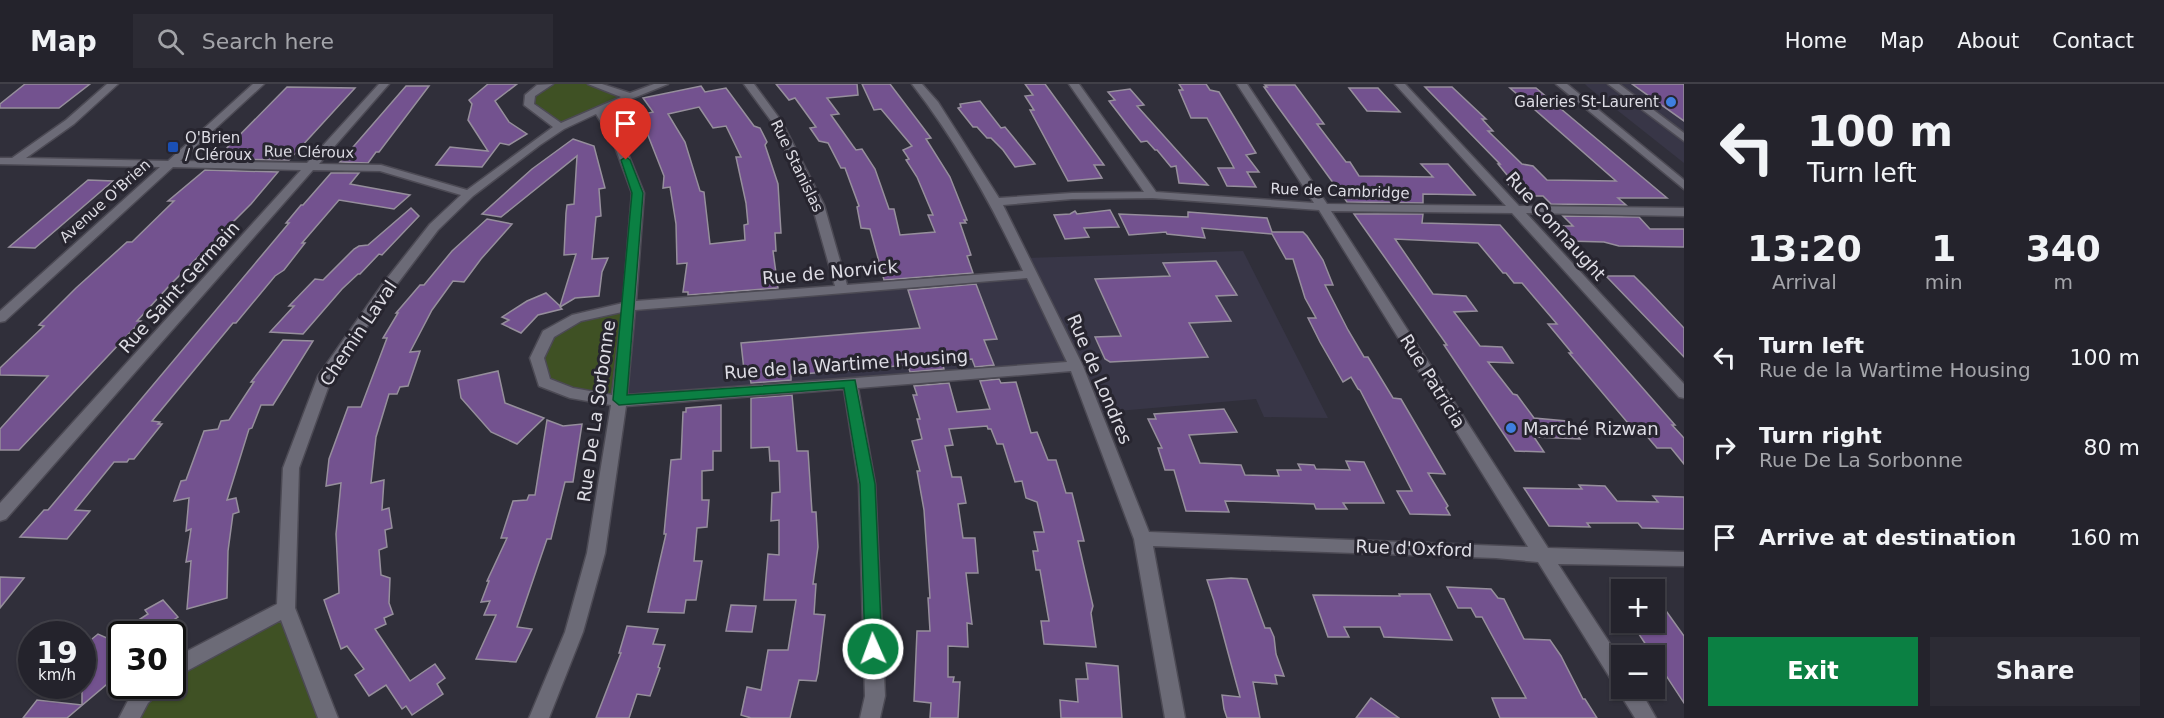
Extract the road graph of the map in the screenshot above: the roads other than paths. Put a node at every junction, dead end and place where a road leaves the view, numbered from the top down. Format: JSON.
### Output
{"nodes":[{"id":1,"x":114,"y":84,"type":"edge"},
{"id":2,"x":259,"y":84,"type":"edge"},
{"id":3,"x":384,"y":84,"type":"edge"},
{"id":4,"x":548,"y":84,"type":"edge"},
{"id":5,"x":593,"y":84,"type":"edge"},
{"id":6,"x":663,"y":84,"type":"edge"},
{"id":7,"x":749,"y":84,"type":"edge"},
{"id":8,"x":917,"y":84,"type":"edge"},
{"id":9,"x":1074,"y":84,"type":"edge"},
{"id":10,"x":1242,"y":84,"type":"edge"},
{"id":11,"x":1400,"y":84,"type":"edge"},
{"id":12,"x":1561,"y":84,"type":"edge"},
{"id":13,"x":1613,"y":84,"type":"edge"},
{"id":14,"x":628,"y":96,"type":"junction"},
{"id":15,"x":598,"y":109,"type":"junction"},
{"id":16,"x":560,"y":127,"type":"junction"},
{"id":17,"x":1684,"y":138,"type":"edge"},
{"id":18,"x":0,"y":161,"type":"edge"},
{"id":19,"x":14,"y":162,"type":"junction"},
{"id":20,"x":169,"y":165,"type":"junction"},
{"id":21,"x":311,"y":166,"type":"junction"},
{"id":22,"x":0,"y":171,"type":"edge"},
{"id":23,"x":1684,"y":186,"type":"edge"},
{"id":24,"x":469,"y":194,"type":"junction"},
{"id":25,"x":1152,"y":195,"type":"junction"},
{"id":26,"x":996,"y":201,"type":"junction"},
{"id":27,"x":1323,"y":207,"type":"junction"},
{"id":28,"x":1518,"y":210,"type":"junction"},
{"id":29,"x":1684,"y":212,"type":"edge"},
{"id":30,"x":1033,"y":274,"type":"junction"},
{"id":31,"x":842,"y":289,"type":"junction"},
{"id":32,"x":629,"y":306,"type":"junction"},
{"id":33,"x":0,"y":318,"type":"edge"},
{"id":34,"x":1076,"y":366,"type":"junction"},
{"id":35,"x":850,"y":383,"type":"junction"},
{"id":36,"x":1684,"y":393,"type":"edge"},
{"id":37,"x":619,"y":400,"type":"junction"},
{"id":38,"x":0,"y":514,"type":"edge"},
{"id":39,"x":1143,"y":539,"type":"junction"},
{"id":40,"x":1542,"y":555,"type":"junction"},
{"id":41,"x":1684,"y":559,"type":"edge"},
{"id":42,"x":286,"y":608,"type":"junction"},
{"id":43,"x":186,"y":661,"type":"edge"},
{"id":44,"x":1611,"y":663,"type":"edge"},
{"id":45,"x":139,"y":699,"type":"edge"},
{"id":46,"x":1634,"y":699,"type":"edge"},
{"id":47,"x":324,"y":717,"type":"edge"},
{"id":48,"x":129,"y":718,"type":"edge"},
{"id":49,"x":539,"y":718,"type":"edge"},
{"id":50,"x":870,"y":718,"type":"edge"},
{"id":51,"x":1175,"y":718,"type":"edge"},
{"id":52,"x":1646,"y":718,"type":"edge"}],
"edges":[{"from":1,"to":19,"type":"street"},
{"from":2,"to":20,"type":"street","name":"Avenue O'Brien"},
{"from":3,"to":21,"type":"street","name":"Rue Saint-Germain"},
{"from":4,"to":16,"type":"street"},
{"from":5,"to":14,"type":"street"},
{"from":6,"to":14,"type":"street","name":"Chemin Laval"},
{"from":7,"to":31,"type":"street","name":"Rue Stanislas"},
{"from":8,"to":26,"type":"street","name":"Rue de Londres"},
{"from":9,"to":25,"type":"street"},
{"from":10,"to":27,"type":"street","name":"Rue Patricia"},
{"from":11,"to":28,"type":"street","name":"Rue Connaught"},
{"from":12,"to":23,"type":"street"},
{"from":13,"to":17,"type":"street"},
{"from":14,"to":15,"type":"street","name":"Chemin Laval"},
{"from":15,"to":16,"type":"street","name":"Chemin Laval"},
{"from":15,"to":32,"type":"street","name":"Rue De La Sorbonne"},
{"from":16,"to":24,"type":"street","name":"Chemin Laval"},
{"from":18,"to":19,"type":"street","name":"Rue Cléroux"},
{"from":19,"to":20,"type":"street","name":"Rue Cléroux"},
{"from":19,"to":22,"type":"street"},
{"from":20,"to":21,"type":"street","name":"Rue Cléroux"},
{"from":20,"to":33,"type":"street","name":"Avenue O'Brien"},
{"from":21,"to":24,"type":"street","name":"Rue Cléroux"},
{"from":21,"to":38,"type":"street","name":"Rue Saint-Germain"},
{"from":24,"to":42,"type":"street","name":"Chemin Laval"},
{"from":25,"to":26,"type":"street","name":"Rue de Cambridge"},
{"from":25,"to":27,"type":"street","name":"Rue de Cambridge"},
{"from":26,"to":30,"type":"street","name":"Rue de Londres"},
{"from":27,"to":28,"type":"street","name":"Rue de Cambridge"},
{"from":27,"to":40,"type":"street","name":"Rue Patricia"},
{"from":28,"to":29,"type":"street","name":"Rue de Cambridge"},
{"from":28,"to":36,"type":"street","name":"Rue Connaught"},
{"from":30,"to":31,"type":"street","name":"Rue de Norvick"},
{"from":30,"to":34,"type":"street","name":"Rue de Londres"},
{"from":31,"to":32,"type":"street","name":"Rue de Norvick"},
{"from":32,"to":37,"type":"street","name":"Rue De La Sorbonne"},
{"from":32,"to":37,"type":"street","name":"Rue De La Sorbonne"},
{"from":34,"to":35,"type":"street","name":"Rue de la Wartime Housing"},
{"from":34,"to":39,"type":"street","name":"Rue de Londres"},
{"from":35,"to":37,"type":"street","name":"Rue de la Wartime Housing"},
{"from":35,"to":50,"type":"street"},
{"from":37,"to":49,"type":"street","name":"Rue De La Sorbonne"},
{"from":39,"to":40,"type":"street","name":"Rue d'Oxford"},
{"from":39,"to":51,"type":"street","name":"Rue de Londres"},
{"from":40,"to":41,"type":"street","name":"Rue d'Oxford"},
{"from":40,"to":44,"type":"street","name":"Rue Patricia"},
{"from":42,"to":43,"type":"street"},
{"from":42,"to":47,"type":"street","name":"Chemin Laval"},
{"from":45,"to":48,"type":"street"},
{"from":46,"to":52,"type":"street"}]}
